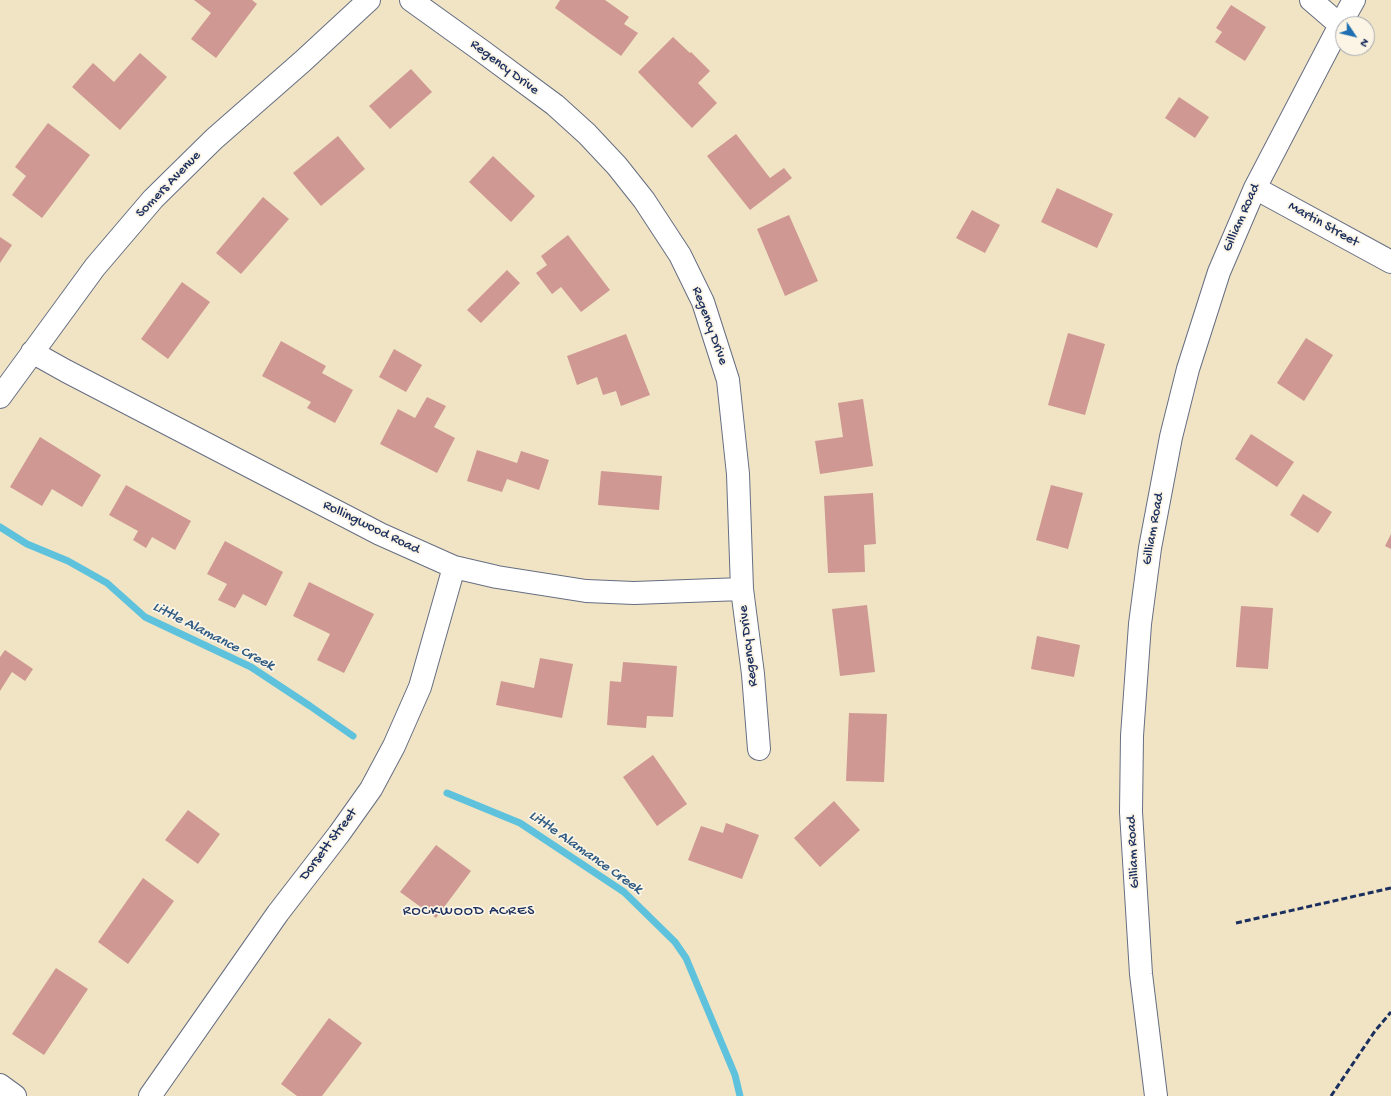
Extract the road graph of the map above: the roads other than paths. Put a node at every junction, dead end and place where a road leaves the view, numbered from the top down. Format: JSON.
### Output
{"nodes":[{"id":1,"x":368,"y":0,"type":"edge"},
{"id":2,"x":410,"y":0,"type":"edge"},
{"id":3,"x":1311,"y":0,"type":"edge"},
{"id":4,"x":1354,"y":0,"type":"edge"},
{"id":5,"x":1345,"y":16,"type":"edge"},
{"id":6,"x":1335,"y":21,"type":"edge"},
{"id":7,"x":1335,"y":35,"type":"edge"},
{"id":8,"x":1255,"y":188,"type":"junction"},
{"id":9,"x":1391,"y":262,"type":"edge"},
{"id":10,"x":32,"y":352,"type":"junction"},
{"id":11,"x":0,"y":397,"type":"edge"},
{"id":12,"x":454,"y":567,"type":"junction"},
{"id":13,"x":742,"y":589,"type":"junction"},
{"id":14,"x":758,"y":749,"type":"dead end"},
{"id":15,"x":0,"y":1086,"type":"edge"},
{"id":16,"x":15,"y":1096,"type":"edge"},
{"id":17,"x":150,"y":1096,"type":"edge"},
{"id":18,"x":1156,"y":1096,"type":"edge"}],
"edges":[{"from":1,"to":10,"type":"street","name":"Somers Avenue"},
{"from":2,"to":13,"type":"street","name":"Regency Drive"},
{"from":3,"to":6,"type":"street"},
{"from":4,"to":5,"type":"street","name":"Gilliam Road"},
{"from":7,"to":8,"type":"street","name":"Gilliam Road"},
{"from":8,"to":9,"type":"street","name":"Martin Street"},
{"from":8,"to":18,"type":"street","name":"Gilliam Road"},
{"from":10,"to":11,"type":"street","name":"Somers Avenue"},
{"from":10,"to":12,"type":"street","name":"Rollingwood Road"},
{"from":12,"to":13,"type":"street","name":"Rollingwood Road"},
{"from":12,"to":17,"type":"street","name":"Dorsett Street"},
{"from":13,"to":14,"type":"street","name":"Regency Drive"},
{"from":15,"to":16,"type":"street"}]}
